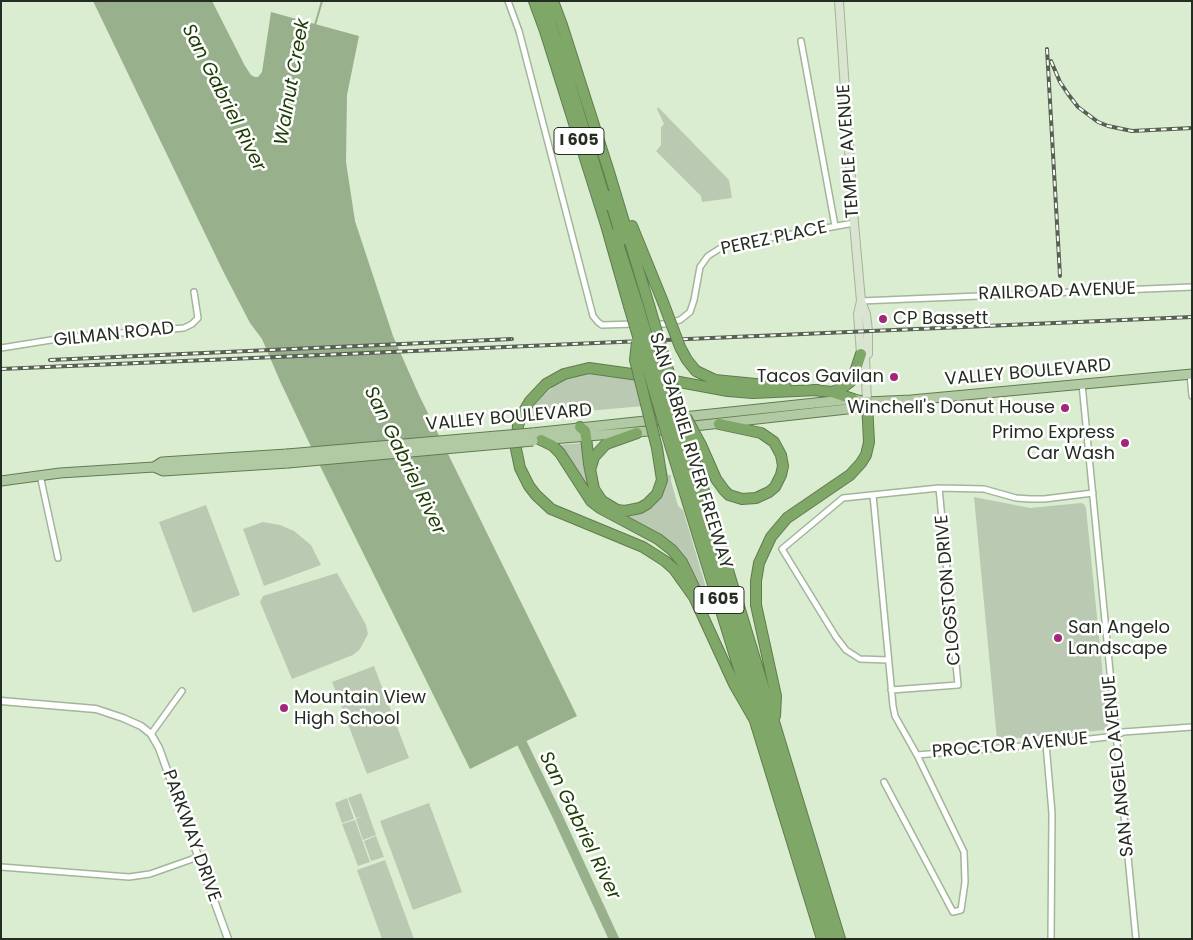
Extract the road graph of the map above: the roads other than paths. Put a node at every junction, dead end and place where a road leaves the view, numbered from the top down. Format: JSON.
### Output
{"nodes":[{"id":1,"x":508,"y":1,"type":"edge"},
{"id":2,"x":534,"y":1,"type":"edge"},
{"id":3,"x":545,"y":1,"type":"edge"},
{"id":4,"x":553,"y":1,"type":"edge"},
{"id":5,"x":839,"y":1,"type":"edge"},
{"id":6,"x":801,"y":41,"type":"dead end"},
{"id":7,"x":609,"y":172,"type":"junction"},
{"id":8,"x":854,"y":223,"type":"junction"},
{"id":9,"x":834,"y":226,"type":"junction"},
{"id":10,"x":1192,"y":286,"type":"edge"},
{"id":11,"x":194,"y":292,"type":"dead end"},
{"id":12,"x":861,"y":301,"type":"junction"},
{"id":13,"x":639,"y":306,"type":"junction"},
{"id":14,"x":638,"y":336,"type":"junction"},
{"id":15,"x":1,"y":348,"type":"edge"},
{"id":16,"x":863,"y":355,"type":"junction"},
{"id":17,"x":1191,"y":374,"type":"edge"},
{"id":18,"x":1082,"y":384,"type":"junction"},
{"id":19,"x":818,"y":390,"type":"junction"},
{"id":20,"x":832,"y":392,"type":"junction"},
{"id":21,"x":1192,"y":396,"type":"edge"},
{"id":22,"x":853,"y":399,"type":"junction"},
{"id":23,"x":867,"y":402,"type":"junction"},
{"id":24,"x":720,"y":424,"type":"junction"},
{"id":25,"x":580,"y":428,"type":"junction"},
{"id":26,"x":637,"y":433,"type":"junction"},
{"id":27,"x":586,"y":437,"type":"junction"},
{"id":28,"x":535,"y":438,"type":"junction"},
{"id":29,"x":685,"y":446,"type":"junction"},
{"id":30,"x":590,"y":470,"type":"junction"},
{"id":31,"x":40,"y":475,"type":"junction"},
{"id":32,"x":1,"y":481,"type":"edge"},
{"id":33,"x":939,"y":488,"type":"junction"},
{"id":34,"x":1093,"y":493,"type":"junction"},
{"id":35,"x":873,"y":495,"type":"junction"},
{"id":36,"x":58,"y":558,"type":"dead end"},
{"id":37,"x":707,"y":622,"type":"junction"},
{"id":38,"x":888,"y":660,"type":"junction"},
{"id":39,"x":891,"y":690,"type":"junction"},
{"id":40,"x":182,"y":691,"type":"dead end"},
{"id":41,"x":1,"y":702,"type":"edge"},
{"id":42,"x":774,"y":722,"type":"junction"},
{"id":43,"x":757,"y":724,"type":"junction"},
{"id":44,"x":1192,"y":727,"type":"edge"},
{"id":45,"x":151,"y":734,"type":"junction"},
{"id":46,"x":1116,"y":736,"type":"junction"},
{"id":47,"x":1046,"y":744,"type":"junction"},
{"id":48,"x":775,"y":752,"type":"junction"},
{"id":49,"x":917,"y":755,"type":"junction"},
{"id":50,"x":884,"y":782,"type":"dead end"},
{"id":51,"x":198,"y":857,"type":"junction"},
{"id":52,"x":1,"y":867,"type":"edge"},
{"id":53,"x":228,"y":939,"type":"edge"},
{"id":54,"x":822,"y":939,"type":"edge"},
{"id":55,"x":830,"y":939,"type":"edge"},
{"id":56,"x":834,"y":939,"type":"edge"},
{"id":57,"x":840,"y":939,"type":"edge"},
{"id":58,"x":1051,"y":939,"type":"edge"},
{"id":59,"x":1136,"y":939,"type":"edge"}],
"edges":[{"from":1,"to":9,"type":"street","name":"PEREZ PLACE"},
{"from":2,"to":13,"type":"highway","name":"SAN GABRIEL RIVER FREEWAY","number":"I 605"},
{"from":3,"to":13,"type":"highway"},
{"from":4,"to":7,"type":"highway","name":"SAN GABRIEL RIVER FREEWAY","number":"I 605"},
{"from":5,"to":8,"type":"main road","name":"TEMPLE AVENUE"},
{"from":6,"to":9,"type":"street"},
{"from":7,"to":13,"type":"highway","name":"SAN GABRIEL RIVER FREEWAY","number":"I 605"},
{"from":7,"to":19,"type":"highway","bridge":true},
{"from":8,"to":9,"type":"street","name":"PEREZ PLACE"},
{"from":8,"to":12,"type":"main road","name":"TEMPLE AVENUE"},
{"from":10,"to":12,"type":"street","name":"RAILROAD AVENUE"},
{"from":11,"to":15,"type":"street","name":"GILMAN ROAD"},
{"from":12,"to":16,"type":"main road","name":"TEMPLE AVENUE"},
{"from":13,"to":14,"type":"highway","name":"SAN GABRIEL RIVER FREEWAY","number":"I 605","bridge":true},
{"from":13,"to":29,"type":"highway","bridge":true},
{"from":13,"to":29,"type":"highway","name":"SAN GABRIEL RIVER FREEWAY","number":"I 605","bridge":true},
{"from":14,"to":29,"type":"highway","name":"SAN GABRIEL RIVER FREEWAY","number":"I 605","bridge":true},
{"from":14,"to":30,"type":"highway","bridge":true},
{"from":16,"to":20,"type":"highway"},
{"from":16,"to":23,"type":"main road","name":"TEMPLE AVENUE"},
{"from":17,"to":18,"type":"main road","name":"VALLEY BOULEVARD"},
{"from":17,"to":21,"type":"street"},
{"from":18,"to":23,"type":"main road","name":"VALLEY BOULEVARD"},
{"from":18,"to":34,"type":"street","name":"SAN ANGELO AVENUE"},
{"from":19,"to":20,"type":"highway"},
{"from":19,"to":37,"type":"highway"},
{"from":20,"to":22,"type":"highway"},
{"from":22,"to":23,"type":"main road","name":"VALLEY BOULEVARD"},
{"from":22,"to":25,"type":"main road","name":"VALLEY BOULEVARD"},
{"from":23,"to":24,"type":"main road","name":"VALLEY BOULEVARD"},
{"from":23,"to":42,"type":"highway"},
{"from":24,"to":26,"type":"main road","name":"VALLEY BOULEVARD"},
{"from":24,"to":29,"type":"highway"},
{"from":25,"to":27,"type":"highway"},
{"from":25,"to":28,"type":"main road","name":"VALLEY BOULEVARD"},
{"from":26,"to":27,"type":"main road","name":"VALLEY BOULEVARD"},
{"from":26,"to":30,"type":"highway"},
{"from":27,"to":28,"type":"main road","name":"VALLEY BOULEVARD"},
{"from":27,"to":30,"type":"highway"},
{"from":28,"to":31,"type":"main road","name":"VALLEY BOULEVARD","bridge":true},
{"from":28,"to":37,"type":"highway"},
{"from":29,"to":42,"type":"highway","name":"SAN GABRIEL RIVER FREEWAY","number":"I 605"},
{"from":29,"to":43,"type":"highway","name":"SAN GABRIEL RIVER FREEWAY","number":"I 605"},
{"from":29,"to":48,"type":"highway"},
{"from":31,"to":32,"type":"main road","name":"VALLEY BOULEVARD"},
{"from":31,"to":36,"type":"street"},
{"from":33,"to":34,"type":"street"},
{"from":33,"to":35,"type":"street"},
{"from":33,"to":39,"type":"street","name":"CLOGSTON DRIVE"},
{"from":34,"to":46,"type":"street","name":"SAN ANGELO AVENUE"},
{"from":35,"to":38,"type":"street"},
{"from":35,"to":38,"type":"street"},
{"from":37,"to":43,"type":"highway"},
{"from":38,"to":39,"type":"street"},
{"from":39,"to":49,"type":"street"},
{"from":40,"to":45,"type":"street"},
{"from":41,"to":45,"type":"street"},
{"from":42,"to":48,"type":"highway","name":"SAN GABRIEL RIVER FREEWAY","number":"I 605"},
{"from":43,"to":48,"type":"highway","name":"SAN GABRIEL RIVER FREEWAY","number":"I 605"},
{"from":44,"to":46,"type":"street","name":"PROCTOR AVENUE"},
{"from":45,"to":51,"type":"street","name":"PARKWAY DRIVE"},
{"from":46,"to":47,"type":"street","name":"PROCTOR AVENUE"},
{"from":46,"to":59,"type":"street","name":"SAN ANGELO AVENUE"},
{"from":47,"to":49,"type":"street","name":"PROCTOR AVENUE"},
{"from":47,"to":58,"type":"street"},
{"from":48,"to":54,"type":"highway","name":"SAN GABRIEL RIVER FREEWAY","number":"I 605"},
{"from":48,"to":55,"type":"highway"},
{"from":48,"to":56,"type":"highway"},
{"from":48,"to":57,"type":"highway","name":"SAN GABRIEL RIVER FREEWAY","number":"I 605"},
{"from":49,"to":50,"type":"street"},
{"from":51,"to":52,"type":"street"},
{"from":51,"to":53,"type":"street","name":"PARKWAY DRIVE"}]}
